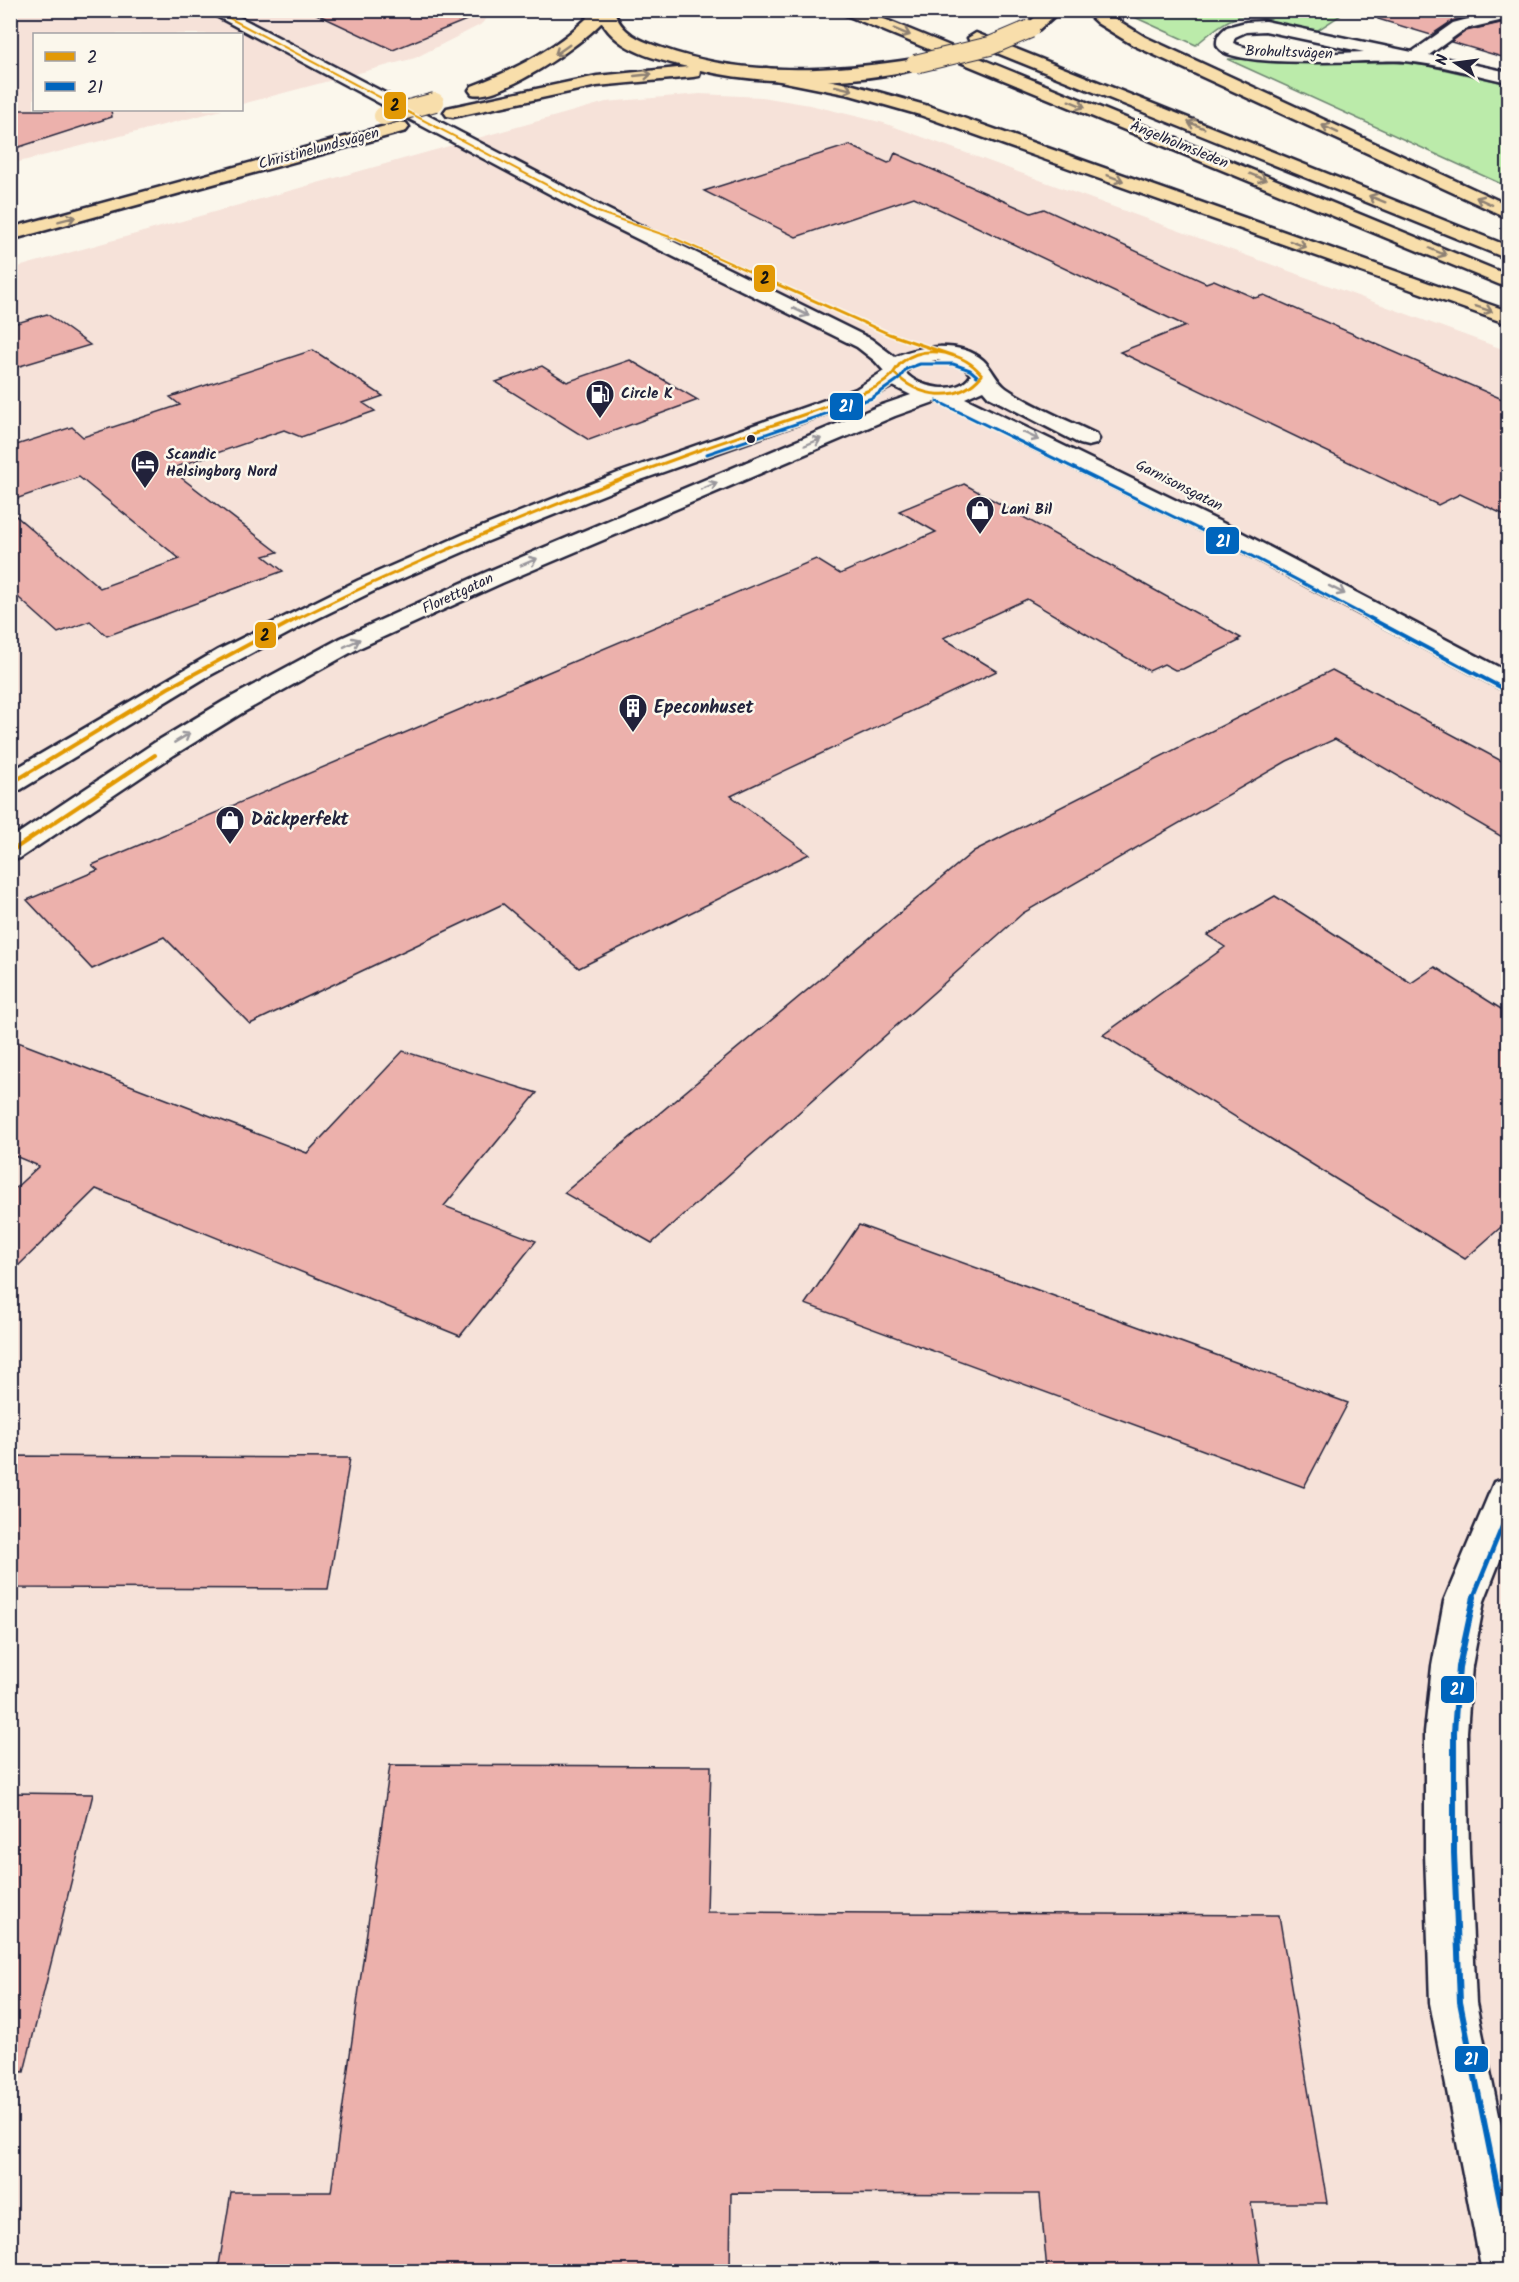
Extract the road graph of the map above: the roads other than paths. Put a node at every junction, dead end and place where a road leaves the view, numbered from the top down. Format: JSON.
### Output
{"nodes":[{"id":1,"x":213,"y":10,"type":"edge"},
{"id":2,"x":605,"y":10,"type":"edge"},
{"id":3,"x":848,"y":10,"type":"edge"},
{"id":4,"x":1053,"y":10,"type":"edge"},
{"id":5,"x":1091,"y":10,"type":"edge"},
{"id":6,"x":1509,"y":14,"type":"edge"},
{"id":7,"x":957,"y":30,"type":"dead end"},
{"id":8,"x":1409,"y":57,"type":"junction"},
{"id":9,"x":737,"y":71,"type":"junction"},
{"id":10,"x":766,"y":73,"type":"junction"},
{"id":11,"x":1509,"y":77,"type":"edge"},
{"id":12,"x":598,"y":212,"type":"junction"},
{"id":13,"x":1509,"y":212,"type":"edge"},
{"id":14,"x":10,"y":218,"type":"edge"},
{"id":15,"x":10,"y":234,"type":"edge"},
{"id":16,"x":1509,"y":253,"type":"edge"},
{"id":17,"x":1509,"y":282,"type":"edge"},
{"id":18,"x":1509,"y":318,"type":"edge"},
{"id":19,"x":954,"y":356,"type":"junction"},
{"id":20,"x":894,"y":371,"type":"junction"},
{"id":21,"x":982,"y":375,"type":"junction"},
{"id":22,"x":938,"y":394,"type":"junction"},
{"id":23,"x":1106,"y":448,"type":"dead end"},
{"id":24,"x":1148,"y":470,"type":"dead end"},
{"id":25,"x":1477,"y":640,"type":"dead end"},
{"id":26,"x":1509,"y":682,"type":"edge"},
{"id":27,"x":10,"y":784,"type":"edge"},
{"id":28,"x":10,"y":852,"type":"edge"},
{"id":29,"x":1509,"y":1493,"type":"edge"},
{"id":30,"x":1507,"y":2271,"type":"edge"}],
"edges":[{"from":1,"to":12,"type":"street","name":"Garnisonsgatan"},
{"from":2,"to":9,"type":"main road"},
{"from":2,"to":14,"type":"main road","name":"Christinelundsvägen","one_way":true,"bridge":true},
{"from":3,"to":17,"type":"main road","name":"Ängelholmsleden","one_way":true},
{"from":4,"to":10,"type":"main road","bridge":true},
{"from":13,"to":5,"type":"main road","one_way":true},
{"from":6,"to":8,"type":"street"},
{"from":16,"to":7,"type":"main road","name":"Ängelholmsleden","one_way":true},
{"from":8,"to":8,"type":"street","name":"Brohultsvägen"},
{"from":8,"to":11,"type":"street","name":"Brohultsvägen"},
{"from":9,"to":10,"type":"main road"},
{"from":15,"to":9,"type":"main road","name":"Christinelundsvägen","one_way":true},
{"from":10,"to":18,"type":"main road","one_way":true},
{"from":12,"to":19,"type":"street","name":"Garnisonsgatan"},
{"from":12,"to":20,"type":"street","name":"Garnisonsgatan","one_way":true},
{"from":19,"to":20,"type":"street","name":"Garnisonsgatan"},
{"from":19,"to":21,"type":"street","name":"Garnisonsgatan"},
{"from":20,"to":22,"type":"street","name":"Garnisonsgatan"},
{"from":20,"to":27,"type":"street"},
{"from":21,"to":22,"type":"street","name":"Garnisonsgatan"},
{"from":21,"to":23,"type":"street","name":"Garnisonsgatan"},
{"from":22,"to":26,"type":"street","name":"Garnisonsgatan","one_way":true},
{"from":28,"to":22,"type":"street","name":"Florettgatan","one_way":true},
{"from":24,"to":25,"type":"street","name":"Garnisonsgatan"},
{"from":29,"to":30,"type":"street"}]}
